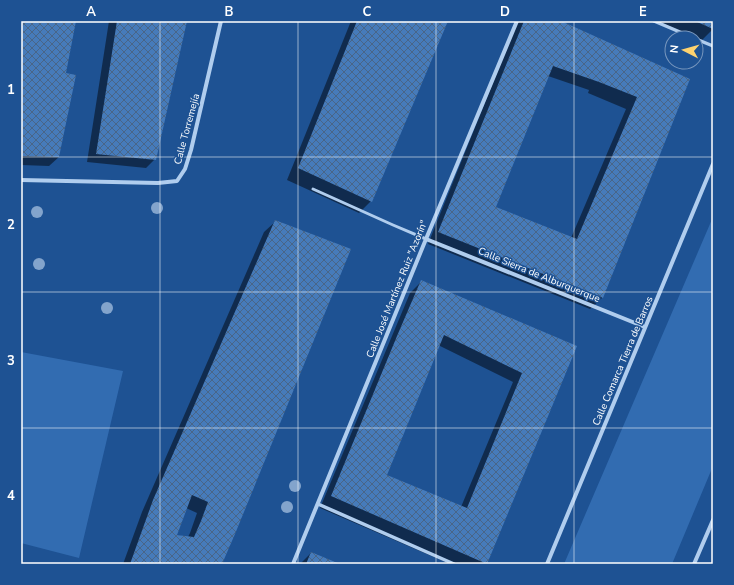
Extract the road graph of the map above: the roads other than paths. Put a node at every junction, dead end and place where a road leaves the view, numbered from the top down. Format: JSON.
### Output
{"nodes":[{"id":1,"x":221,"y":21,"type":"edge"},
{"id":2,"x":517,"y":21,"type":"edge"},
{"id":3,"x":654,"y":21,"type":"edge"},
{"id":4,"x":676,"y":30,"type":"edge"},
{"id":5,"x":713,"y":164,"type":"edge"},
{"id":6,"x":21,"y":180,"type":"edge"},
{"id":7,"x":313,"y":189,"type":"dead end"},
{"id":8,"x":426,"y":239,"type":"junction"},
{"id":9,"x":645,"y":328,"type":"junction"},
{"id":10,"x":318,"y":504,"type":"junction"},
{"id":11,"x":713,"y":520,"type":"edge"},
{"id":12,"x":293,"y":564,"type":"edge"},
{"id":13,"x":454,"y":564,"type":"edge"},
{"id":14,"x":547,"y":564,"type":"edge"},
{"id":15,"x":694,"y":564,"type":"edge"}],
"edges":[{"from":1,"to":6,"type":"street","name":"Calle Torremejía"},
{"from":2,"to":8,"type":"street","name":"Calle José Martínez Ruiz \"Azorín\""},
{"from":3,"to":4,"type":"street"},
{"from":5,"to":9,"type":"street","name":"Calle Comarca Tierra de Barros"},
{"from":7,"to":8,"type":"lane"},
{"from":8,"to":9,"type":"street","name":"Calle Sierra de Alburquerque"},
{"from":8,"to":10,"type":"street","name":"Calle José Martínez Ruiz \"Azorín\""},
{"from":9,"to":14,"type":"street","name":"Calle Comarca Tierra de Barros"},
{"from":10,"to":12,"type":"street","name":"Calle José Martínez Ruiz \"Azorín\""},
{"from":10,"to":13,"type":"street"},
{"from":11,"to":15,"type":"street"}]}
